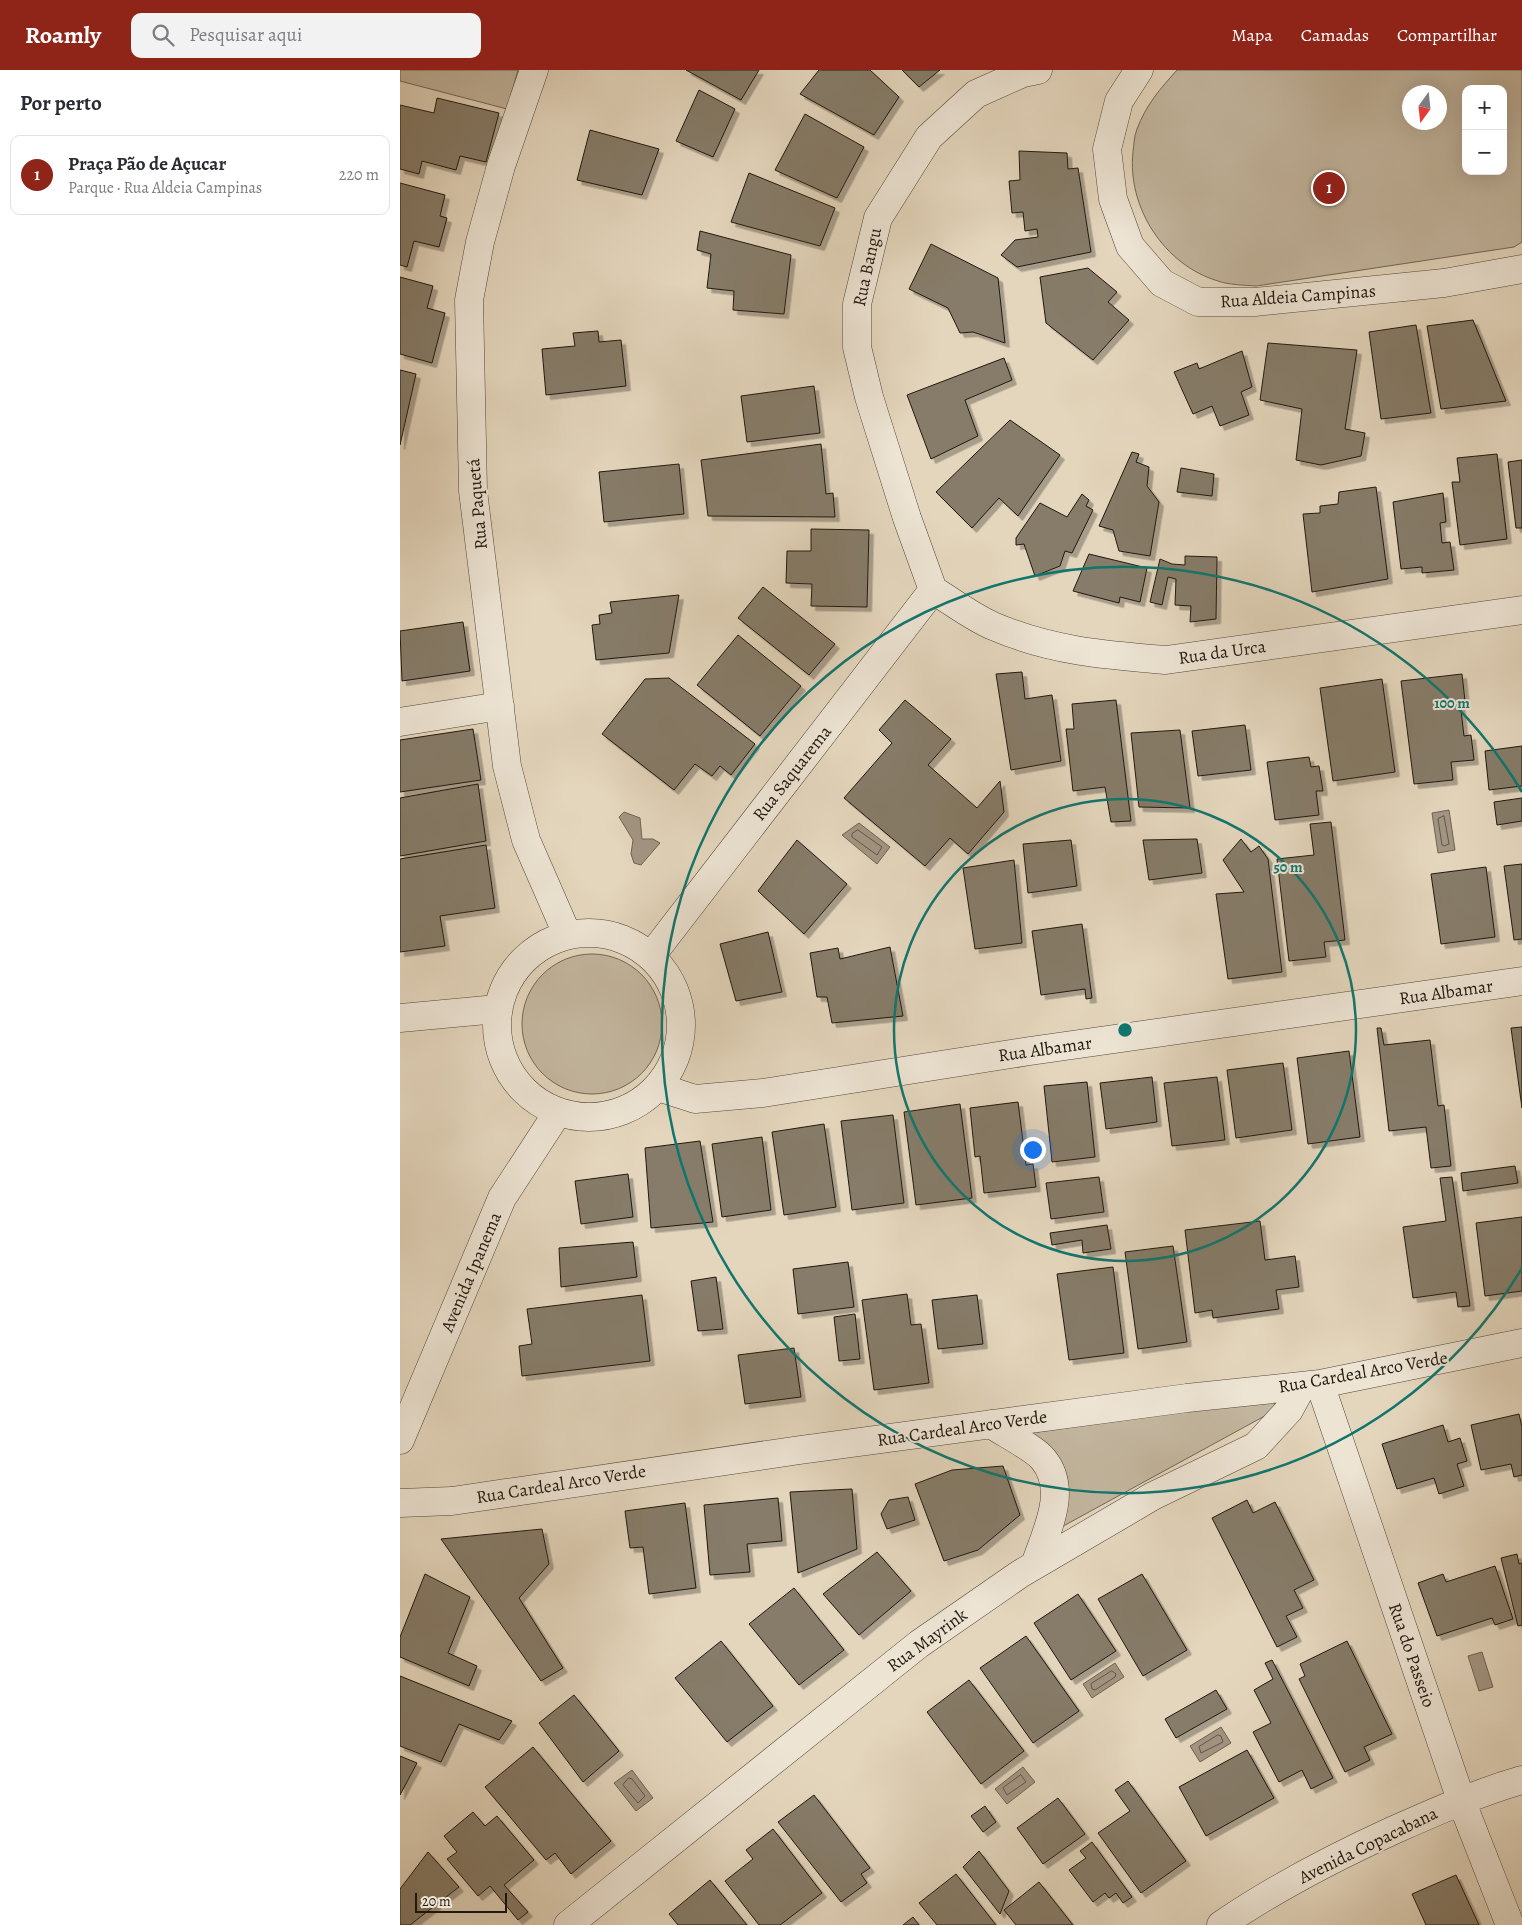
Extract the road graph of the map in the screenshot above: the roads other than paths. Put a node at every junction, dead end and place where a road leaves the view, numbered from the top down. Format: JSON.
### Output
{"nodes":[{"id":1,"x":534,"y":70,"type":"edge"},
{"id":2,"x":1038,"y":70,"type":"edge"},
{"id":3,"x":1139,"y":70,"type":"edge"},
{"id":4,"x":1522,"y":269,"type":"edge"},
{"id":5,"x":933,"y":590,"type":"junction"},
{"id":6,"x":1522,"y":610,"type":"edge"},
{"id":7,"x":500,"y":706,"type":"junction"},
{"id":8,"x":400,"y":722,"type":"edge"},
{"id":9,"x":567,"y":934,"type":"junction"},
{"id":10,"x":651,"y":956,"type":"junction"},
{"id":11,"x":1522,"y":981,"type":"edge"},
{"id":12,"x":497,"y":1009,"type":"junction"},
{"id":13,"x":400,"y":1018,"type":"edge"},
{"id":14,"x":658,"y":1087,"type":"junction"},
{"id":15,"x":558,"y":1112,"type":"junction"},
{"id":16,"x":1522,"y":1343,"type":"edge"},
{"id":17,"x":1311,"y":1385,"type":"junction"},
{"id":18,"x":991,"y":1424,"type":"junction"},
{"id":19,"x":400,"y":1440,"type":"edge"},
{"id":20,"x":400,"y":1503,"type":"edge"},
{"id":21,"x":1035,"y":1565,"type":"junction"},
{"id":22,"x":1522,"y":1780,"type":"edge"},
{"id":23,"x":1461,"y":1800,"type":"junction"},
{"id":24,"x":568,"y":1925,"type":"edge"},
{"id":25,"x":1220,"y":1925,"type":"edge"},
{"id":26,"x":1510,"y":1925,"type":"edge"}],
"edges":[{"from":1,"to":7,"type":"street","name":"Rua Paquetá"},
{"from":2,"to":5,"type":"street","name":"Rua Bangu"},
{"from":3,"to":4,"type":"street","name":"Rua Aldeia Campinas"},
{"from":5,"to":6,"type":"street","name":"Rua da Urca"},
{"from":5,"to":10,"type":"street","name":"Rua Saquarema"},
{"from":7,"to":8,"type":"street"},
{"from":7,"to":9,"type":"street","name":"Rua Paquetá"},
{"from":9,"to":10,"type":"street"},
{"from":9,"to":12,"type":"street"},
{"from":10,"to":14,"type":"street"},
{"from":11,"to":14,"type":"street","name":"Rua Albamar"},
{"from":12,"to":13,"type":"street"},
{"from":12,"to":15,"type":"street"},
{"from":14,"to":15,"type":"street"},
{"from":15,"to":19,"type":"street","name":"Avenida Ipanema"},
{"from":16,"to":17,"type":"street","name":"Rua Cardeal Arco Verde"},
{"from":17,"to":18,"type":"street","name":"Rua Cardeal Arco Verde"},
{"from":17,"to":21,"type":"street","name":"Rua Mayrink"},
{"from":17,"to":23,"type":"street","name":"Rua do Passeio"},
{"from":18,"to":20,"type":"street","name":"Rua Cardeal Arco Verde"},
{"from":18,"to":21,"type":"street"},
{"from":21,"to":24,"type":"street","name":"Rua Mayrink"},
{"from":22,"to":23,"type":"street","name":"Avenida Copacabana"},
{"from":23,"to":25,"type":"street","name":"Avenida Copacabana"},
{"from":23,"to":26,"type":"street","name":"Rua do Passeio"}]}
